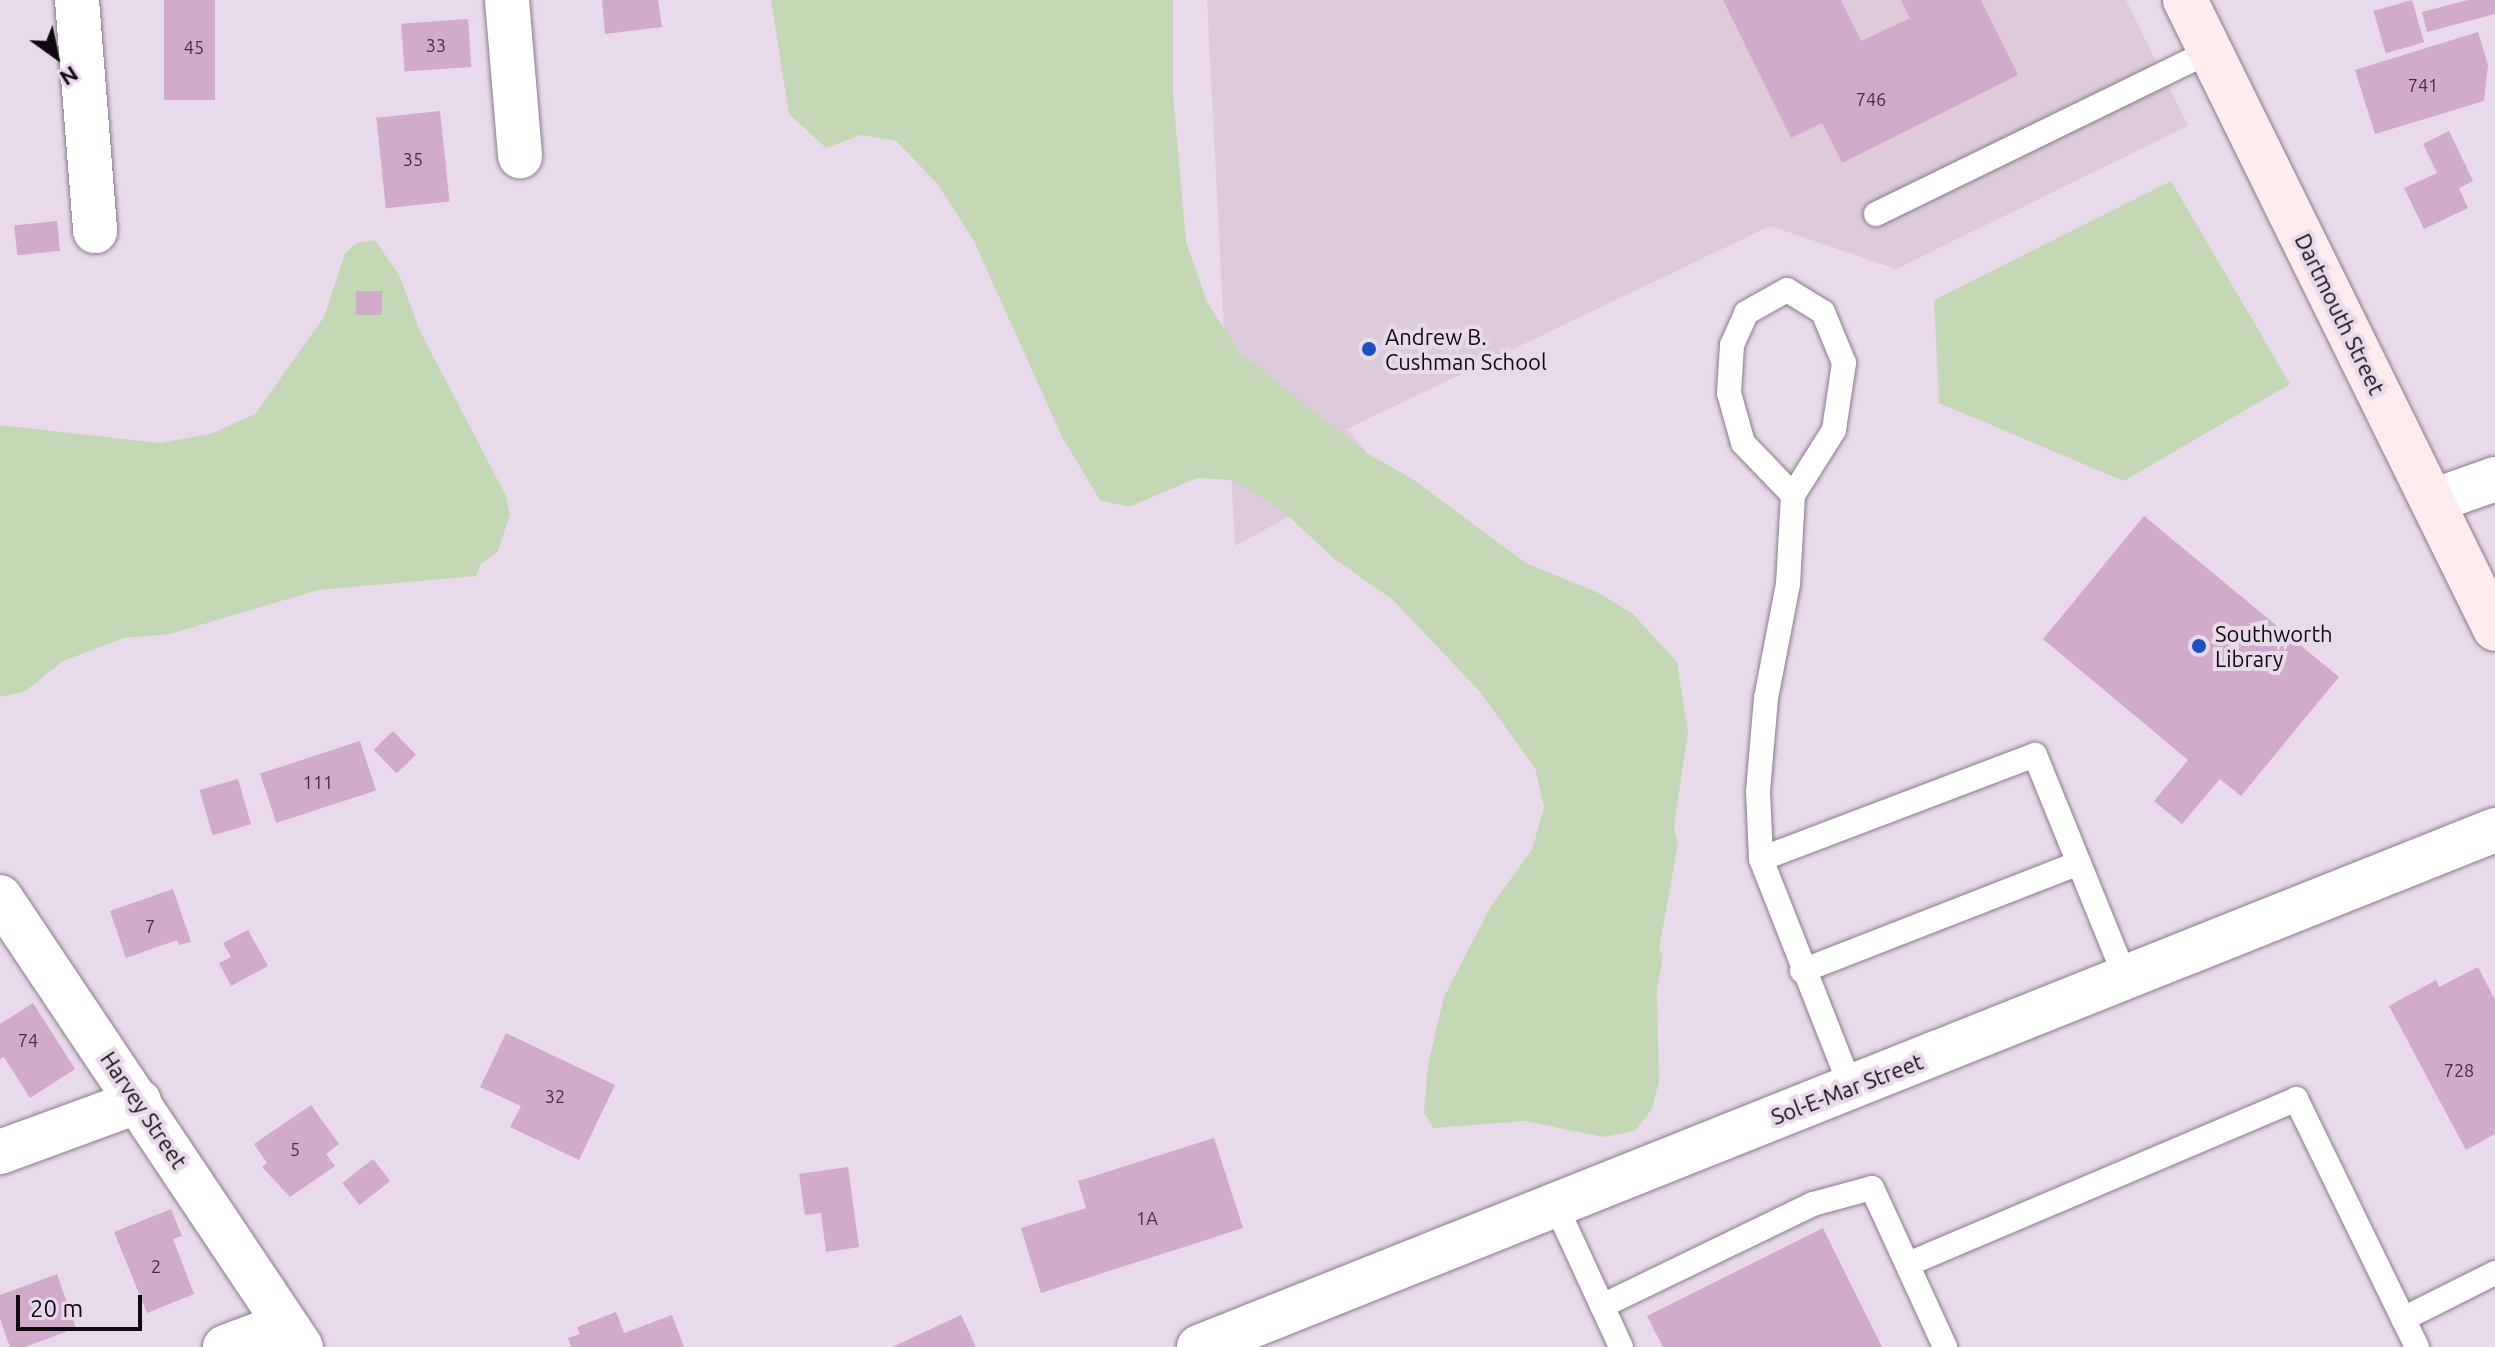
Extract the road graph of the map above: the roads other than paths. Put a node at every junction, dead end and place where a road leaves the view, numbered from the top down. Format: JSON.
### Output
{"nodes":[{"id":1,"x":77,"y":0,"type":"edge"},
{"id":2,"x":507,"y":0,"type":"edge"},
{"id":3,"x":2185,"y":0,"type":"edge"},
{"id":4,"x":2210,"y":51,"type":"junction"},
{"id":5,"x":520,"y":156,"type":"dead end"},
{"id":6,"x":1876,"y":214,"type":"dead end"},
{"id":7,"x":95,"y":231,"type":"dead end"},
{"id":8,"x":2495,"y":479,"type":"edge"},
{"id":9,"x":1793,"y":495,"type":"junction"},
{"id":10,"x":2433,"y":501,"type":"junction"},
{"id":11,"x":2495,"y":629,"type":"edge"},
{"id":12,"x":2495,"y":830,"type":"edge"},
{"id":13,"x":1761,"y":859,"type":"junction"},
{"id":14,"x":2079,"y":863,"type":"junction"},
{"id":15,"x":0,"y":897,"type":"edge"},
{"id":16,"x":1802,"y":971,"type":"junction"},
{"id":17,"x":2126,"y":979,"type":"junction"},
{"id":18,"x":1851,"y":1087,"type":"junction"},
{"id":19,"x":139,"y":1101,"type":"junction"},
{"id":20,"x":0,"y":1152,"type":"edge"},
{"id":21,"x":1555,"y":1204,"type":"junction"},
{"id":22,"x":1908,"y":1264,"type":"junction"},
{"id":23,"x":2495,"y":1273,"type":"edge"},
{"id":24,"x":1602,"y":1306,"type":"junction"},
{"id":25,"x":2403,"y":1319,"type":"junction"},
{"id":26,"x":293,"y":1336,"type":"edge"},
{"id":27,"x":1242,"y":1339,"type":"edge"},
{"id":28,"x":225,"y":1347,"type":"edge"},
{"id":29,"x":1199,"y":1347,"type":"edge"},
{"id":30,"x":1621,"y":1347,"type":"edge"},
{"id":31,"x":1945,"y":1347,"type":"edge"},
{"id":32,"x":2417,"y":1347,"type":"edge"}],
"edges":[{"from":1,"to":7,"type":"street"},
{"from":2,"to":5,"type":"street"},
{"from":3,"to":4,"type":"main road","name":"Dartmouth Street"},
{"from":4,"to":6,"type":"lane"},
{"from":4,"to":10,"type":"main road","name":"Dartmouth Street"},
{"from":8,"to":10,"type":"street"},
{"from":9,"to":9,"type":"lane"},
{"from":9,"to":13,"type":"lane"},
{"from":10,"to":11,"type":"main road","name":"Dartmouth Street"},
{"from":12,"to":17,"type":"street","name":"Sol-E-Mar Street"},
{"from":13,"to":14,"type":"lane"},
{"from":13,"to":16,"type":"lane"},
{"from":14,"to":16,"type":"lane"},
{"from":14,"to":17,"type":"lane"},
{"from":15,"to":19,"type":"street","name":"Harvey Street"},
{"from":16,"to":18,"type":"lane"},
{"from":17,"to":18,"type":"street","name":"Sol-E-Mar Street"},
{"from":18,"to":21,"type":"street","name":"Sol-E-Mar Street"},
{"from":19,"to":20,"type":"street"},
{"from":19,"to":26,"type":"street","name":"Harvey Street"},
{"from":21,"to":24,"type":"lane"},
{"from":21,"to":27,"type":"street","name":"Sol-E-Mar Street"},
{"from":22,"to":24,"type":"lane"},
{"from":22,"to":25,"type":"lane"},
{"from":22,"to":31,"type":"lane"},
{"from":23,"to":25,"type":"lane"},
{"from":24,"to":30,"type":"lane"},
{"from":25,"to":32,"type":"lane"},
{"from":26,"to":28,"type":"street"},
{"from":27,"to":29,"type":"street","name":"Sol-E-Mar Street"}]}
